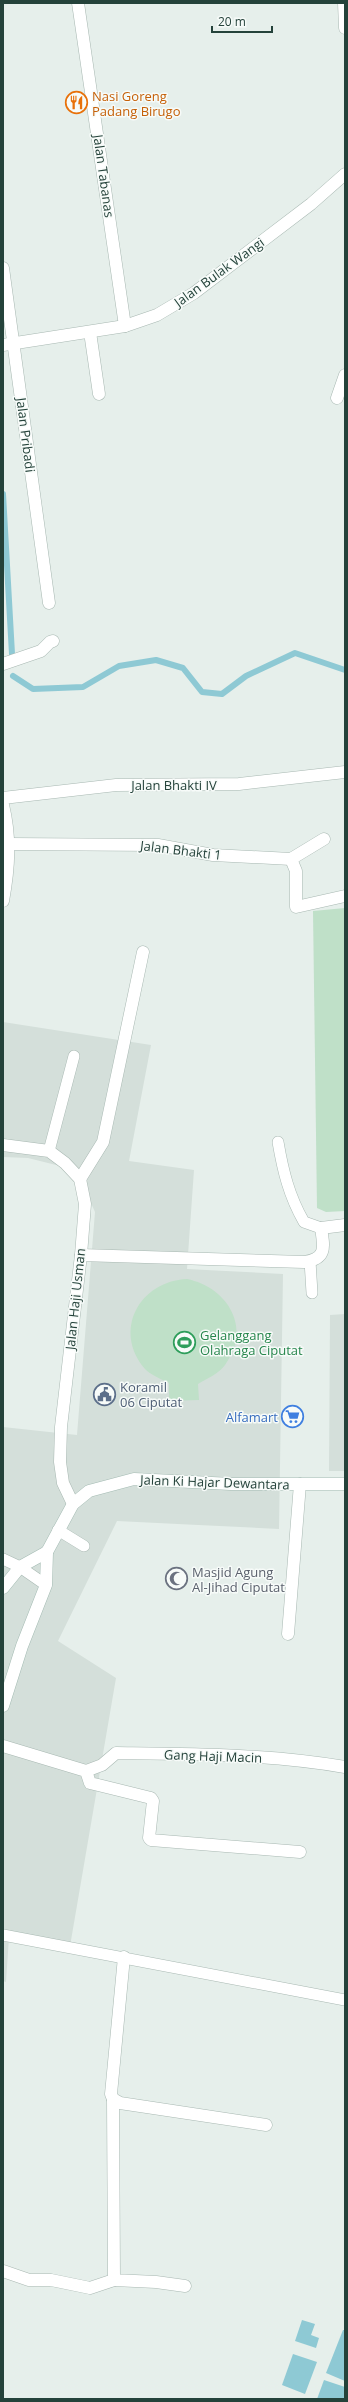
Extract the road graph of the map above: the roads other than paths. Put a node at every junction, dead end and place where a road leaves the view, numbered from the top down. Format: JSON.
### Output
{"nodes":[{"id":1,"x":78,"y":3,"type":"edge"},
{"id":2,"x":344,"y":3,"type":"edge"},
{"id":3,"x":345,"y":28,"type":"edge"},
{"id":4,"x":345,"y":174,"type":"edge"},
{"id":5,"x":3,"y":268,"type":"edge"},
{"id":6,"x":125,"y":326,"type":"junction"},
{"id":7,"x":90,"y":332,"type":"junction"},
{"id":8,"x":9,"y":345,"type":"edge"},
{"id":9,"x":345,"y":374,"type":"edge"},
{"id":10,"x":99,"y":394,"type":"dead end"},
{"id":11,"x":337,"y":398,"type":"dead end"},
{"id":12,"x":48,"y":602,"type":"dead end"},
{"id":13,"x":53,"y":642,"type":"dead end"},
{"id":14,"x":3,"y":664,"type":"edge"},
{"id":15,"x":345,"y":772,"type":"edge"},
{"id":16,"x":3,"y":798,"type":"edge"},
{"id":17,"x":3,"y":805,"type":"edge"},
{"id":18,"x":324,"y":839,"type":"dead end"},
{"id":19,"x":9,"y":844,"type":"junction"},
{"id":20,"x":291,"y":859,"type":"junction"},
{"id":21,"x":345,"y":896,"type":"edge"},
{"id":22,"x":3,"y":901,"type":"edge"},
{"id":23,"x":142,"y":952,"type":"dead end"},
{"id":24,"x":74,"y":1056,"type":"dead end"},
{"id":25,"x":278,"y":1142,"type":"dead end"},
{"id":26,"x":3,"y":1145,"type":"edge"},
{"id":27,"x":48,"y":1151,"type":"junction"},
{"id":28,"x":80,"y":1179,"type":"junction"},
{"id":29,"x":345,"y":1225,"type":"edge"},
{"id":30,"x":321,"y":1228,"type":"junction"},
{"id":31,"x":81,"y":1255,"type":"junction"},
{"id":32,"x":310,"y":1261,"type":"junction"},
{"id":33,"x":312,"y":1293,"type":"dead end"},
{"id":34,"x":300,"y":1484,"type":"junction"},
{"id":35,"x":345,"y":1484,"type":"edge"},
{"id":36,"x":73,"y":1504,"type":"junction"},
{"id":37,"x":58,"y":1530,"type":"junction"},
{"id":38,"x":84,"y":1546,"type":"dead end"},
{"id":39,"x":47,"y":1552,"type":"junction"},
{"id":40,"x":3,"y":1559,"type":"edge"},
{"id":41,"x":20,"y":1567,"type":"junction"},
{"id":42,"x":46,"y":1585,"type":"junction"},
{"id":43,"x":3,"y":1588,"type":"edge"},
{"id":44,"x":288,"y":1634,"type":"dead end"},
{"id":45,"x":3,"y":1706,"type":"edge"},
{"id":46,"x":3,"y":1746,"type":"edge"},
{"id":47,"x":345,"y":1767,"type":"edge"},
{"id":48,"x":86,"y":1771,"type":"junction"},
{"id":49,"x":300,"y":1852,"type":"dead end"},
{"id":50,"x":3,"y":1936,"type":"edge"},
{"id":51,"x":124,"y":1957,"type":"junction"},
{"id":52,"x":345,"y":2000,"type":"edge"},
{"id":53,"x":113,"y":2099,"type":"junction"},
{"id":54,"x":266,"y":2126,"type":"dead end"},
{"id":55,"x":3,"y":2271,"type":"edge"},
{"id":56,"x":114,"y":2280,"type":"junction"},
{"id":57,"x":185,"y":2286,"type":"dead end"}],
"edges":[{"from":1,"to":6,"type":"street","name":"Jalan Tabanas"},
{"from":2,"to":3,"type":"street"},
{"from":4,"to":6,"type":"street","name":"Jalan Bulak Wangi"},
{"from":5,"to":8,"type":"street","name":"Jalan Pribadi"},
{"from":6,"to":7,"type":"street","name":"Jalan Bulak Wangi"},
{"from":7,"to":8,"type":"street","name":"Jalan Bulak Wangi"},
{"from":7,"to":10,"type":"street"},
{"from":8,"to":12,"type":"street","name":"Jalan Pribadi"},
{"from":9,"to":11,"type":"street"},
{"from":13,"to":14,"type":"street"},
{"from":15,"to":16,"type":"street","name":"Jalan Bhakti IV"},
{"from":17,"to":19,"type":"street"},
{"from":18,"to":20,"type":"street"},
{"from":19,"to":20,"type":"street","name":"Jalan Bhakti 1"},
{"from":19,"to":22,"type":"street"},
{"from":20,"to":21,"type":"street"},
{"from":23,"to":28,"type":"street"},
{"from":24,"to":27,"type":"lane"},
{"from":25,"to":30,"type":"lane"},
{"from":26,"to":27,"type":"street"},
{"from":27,"to":28,"type":"street"},
{"from":28,"to":31,"type":"street","name":"Jalan Haji Usman"},
{"from":29,"to":30,"type":"street"},
{"from":30,"to":32,"type":"street"},
{"from":31,"to":32,"type":"street"},
{"from":31,"to":36,"type":"street","name":"Jalan Haji Usman"},
{"from":32,"to":33,"type":"lane"},
{"from":34,"to":35,"type":"street","name":"Jalan Ki Hajar Dewantara"},
{"from":34,"to":36,"type":"street","name":"Jalan Ki Hajar Dewantara"},
{"from":34,"to":44,"type":"street"},
{"from":36,"to":37,"type":"street","name":"Jalan Ki Hajar Dewantara"},
{"from":37,"to":38,"type":"lane"},
{"from":37,"to":39,"type":"street","name":"Jalan Ki Hajar Dewantara"},
{"from":39,"to":41,"type":"street"},
{"from":39,"to":42,"type":"street","name":"Jalan Ki Hajar Dewantara"},
{"from":40,"to":41,"type":"lane"},
{"from":41,"to":42,"type":"lane"},
{"from":41,"to":43,"type":"street"},
{"from":42,"to":45,"type":"street","name":"Jalan Ki Hajar Dewantara"},
{"from":46,"to":48,"type":"street"},
{"from":47,"to":48,"type":"street","name":"Gang Haji Macin"},
{"from":48,"to":49,"type":"street"},
{"from":50,"to":51,"type":"lane"},
{"from":51,"to":52,"type":"lane"},
{"from":51,"to":53,"type":"street"},
{"from":53,"to":54,"type":"street"},
{"from":53,"to":56,"type":"street"},
{"from":55,"to":56,"type":"street"},
{"from":56,"to":57,"type":"street"}]}
